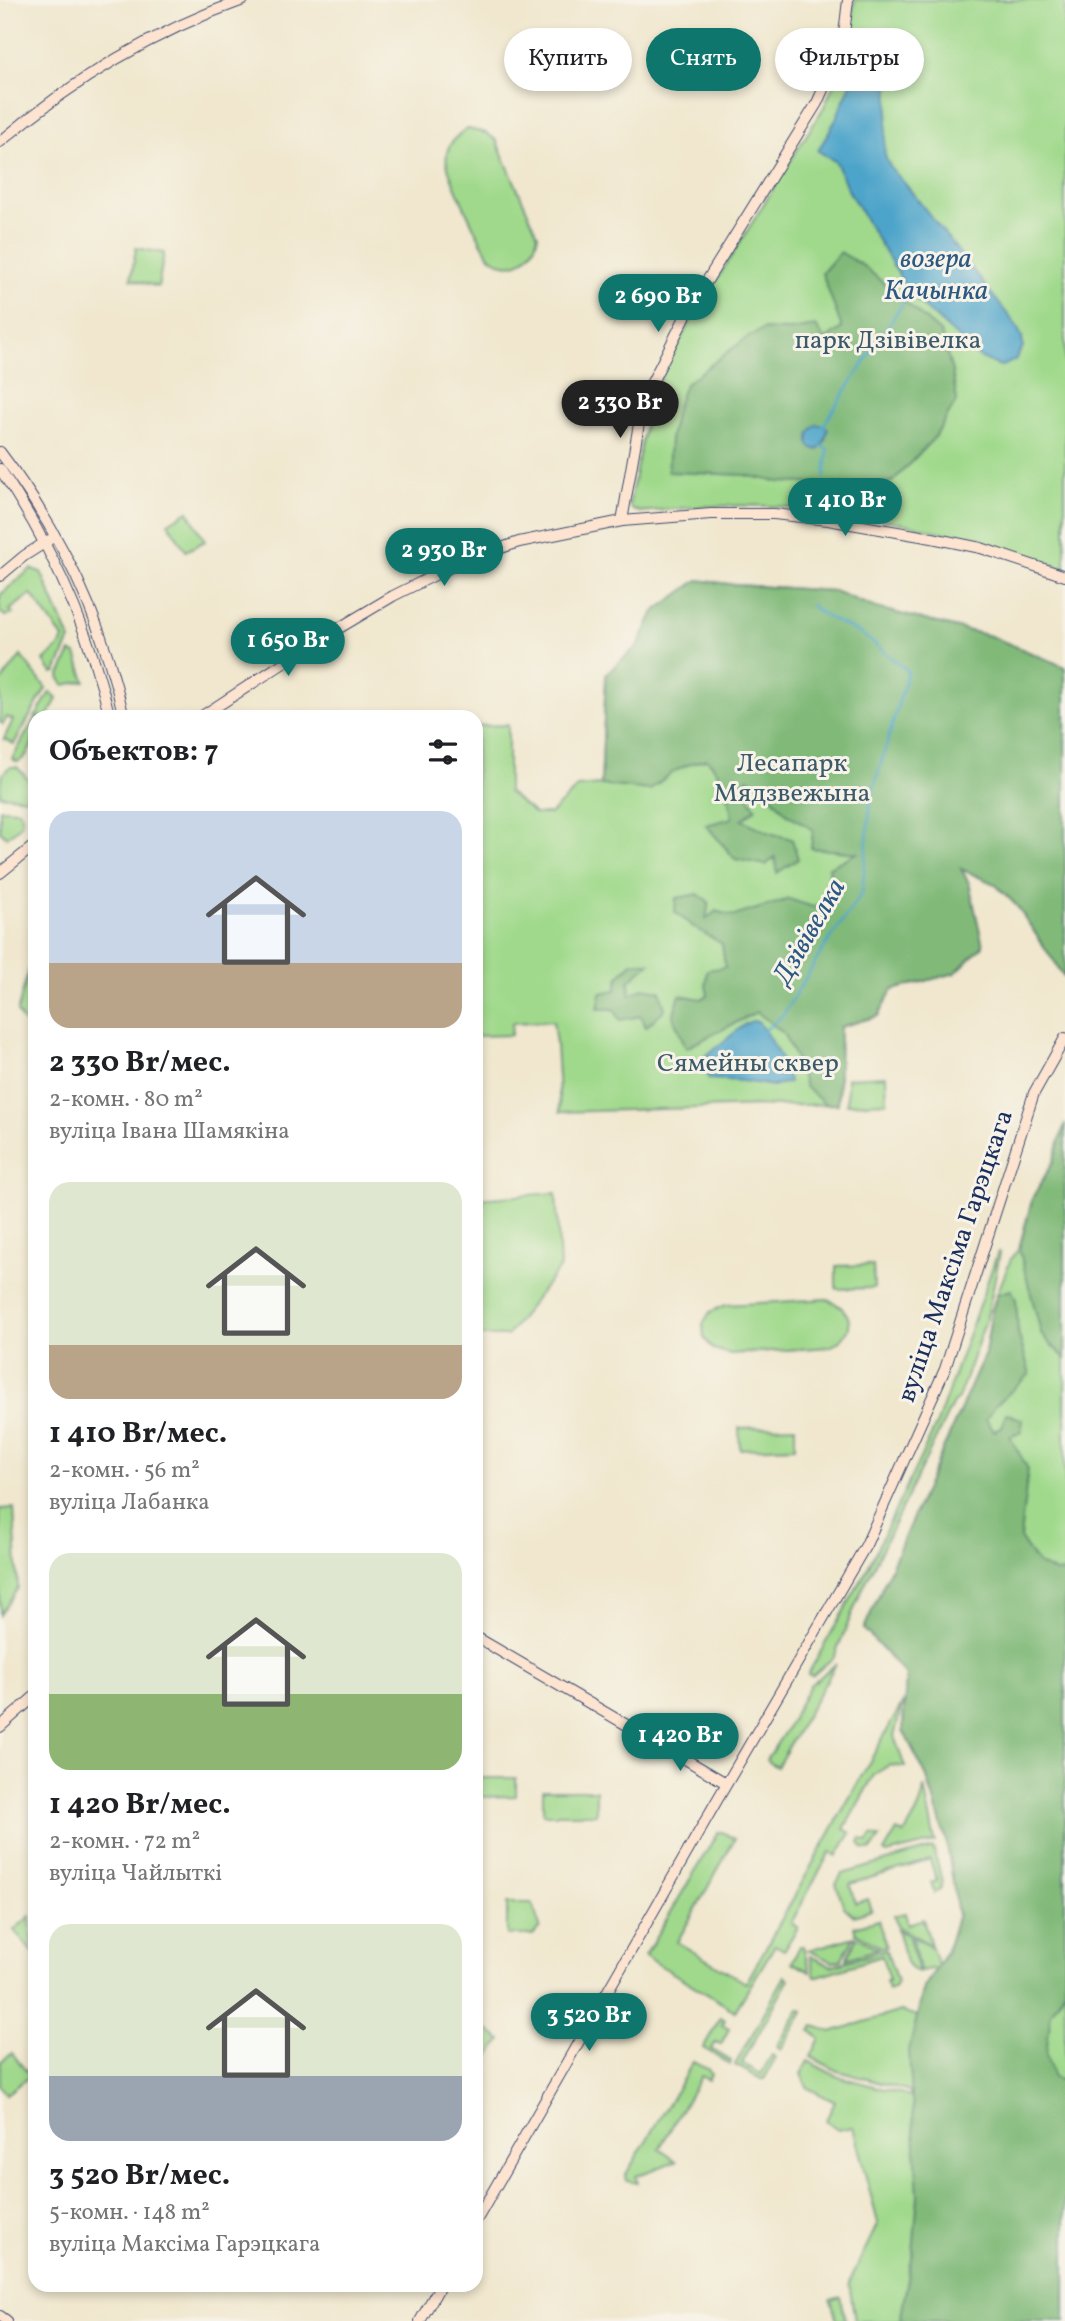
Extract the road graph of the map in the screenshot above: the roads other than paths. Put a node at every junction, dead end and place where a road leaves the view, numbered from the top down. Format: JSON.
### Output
{"nodes":[{"id":1,"x":243,"y":0,"type":"edge"},
{"id":2,"x":848,"y":0,"type":"edge"},
{"id":3,"x":0,"y":142,"type":"edge"},
{"id":4,"x":0,"y":452,"type":"edge"},
{"id":5,"x":0,"y":469,"type":"edge"},
{"id":6,"x":622,"y":521,"type":"junction"},
{"id":7,"x":56,"y":536,"type":"junction"},
{"id":8,"x":44,"y":543,"type":"junction"},
{"id":9,"x":0,"y":576,"type":"edge"},
{"id":10,"x":1065,"y":576,"type":"edge"},
{"id":11,"x":108,"y":710,"type":"edge"},
{"id":12,"x":122,"y":710,"type":"edge"},
{"id":13,"x":211,"y":710,"type":"edge"},
{"id":14,"x":28,"y":851,"type":"edge"},
{"id":15,"x":0,"y":873,"type":"edge"},
{"id":16,"x":1065,"y":1038,"type":"edge"},
{"id":17,"x":483,"y":1641,"type":"edge"},
{"id":18,"x":28,"y":1702,"type":"edge"},
{"id":19,"x":0,"y":1727,"type":"edge"},
{"id":20,"x":726,"y":1783,"type":"junction"},
{"id":21,"x":483,"y":2209,"type":"edge"},
{"id":22,"x":437,"y":2292,"type":"edge"},
{"id":23,"x":0,"y":2316,"type":"edge"},
{"id":24,"x":7,"y":2321,"type":"edge"},
{"id":25,"x":420,"y":2321,"type":"edge"}],
"edges":[{"from":1,"to":3,"type":"main road"},
{"from":2,"to":6,"type":"main road"},
{"from":4,"to":7,"type":"main road"},
{"from":5,"to":8,"type":"main road"},
{"from":6,"to":10,"type":"main road"},
{"from":6,"to":13,"type":"main road"},
{"from":7,"to":8,"type":"main road"},
{"from":7,"to":12,"type":"main road"},
{"from":8,"to":9,"type":"main road"},
{"from":8,"to":11,"type":"main road"},
{"from":14,"to":15,"type":"main road"},
{"from":16,"to":20,"type":"main road","name":"вуліца Максіма Гарэцкага"},
{"from":17,"to":20,"type":"main road"},
{"from":18,"to":19,"type":"main road"},
{"from":20,"to":21,"type":"main road","name":"вуліца Максіма Гарэцкага"},
{"from":22,"to":25,"type":"main road"},
{"from":23,"to":24,"type":"main road"}]}
